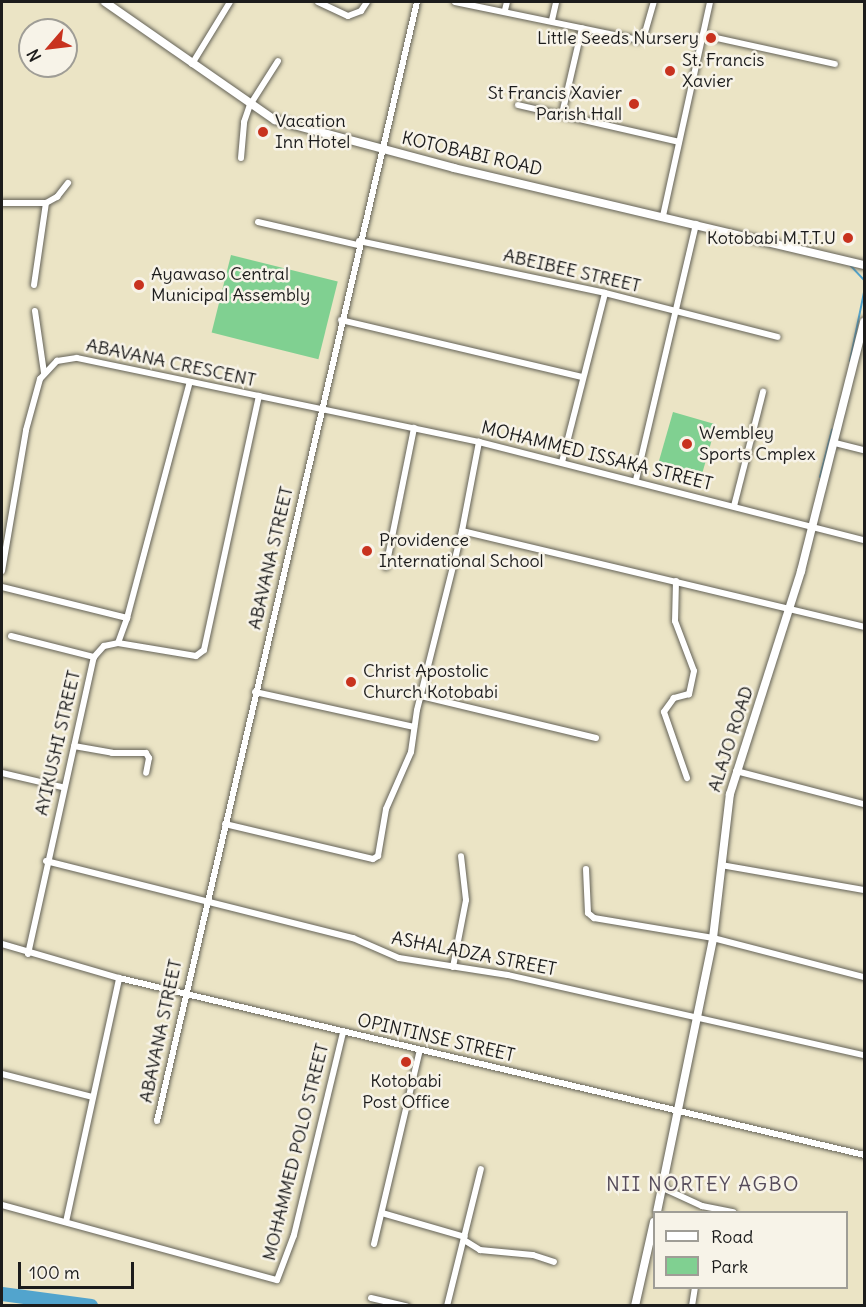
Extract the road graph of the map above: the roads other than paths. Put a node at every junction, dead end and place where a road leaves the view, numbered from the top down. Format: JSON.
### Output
{"nodes":[{"id":1,"x":105,"y":2,"type":"edge"},
{"id":2,"x":230,"y":2,"type":"edge"},
{"id":3,"x":318,"y":2,"type":"edge"},
{"id":4,"x":367,"y":2,"type":"edge"},
{"id":5,"x":417,"y":2,"type":"edge"},
{"id":6,"x":455,"y":2,"type":"edge"},
{"id":7,"x":507,"y":2,"type":"edge"},
{"id":8,"x":556,"y":2,"type":"edge"},
{"id":9,"x":654,"y":2,"type":"edge"},
{"id":10,"x":710,"y":2,"type":"edge"},
{"id":11,"x":505,"y":10,"type":"junction"},
{"id":12,"x":552,"y":20,"type":"junction"},
{"id":13,"x":582,"y":28,"type":"junction"},
{"id":14,"x":703,"y":35,"type":"junction"},
{"id":15,"x":278,"y":61,"type":"dead end"},
{"id":16,"x":192,"y":64,"type":"junction"},
{"id":17,"x":835,"y":64,"type":"dead end"},
{"id":18,"x":250,"y":105,"type":"junction"},
{"id":19,"x":518,"y":105,"type":"dead end"},
{"id":20,"x":562,"y":114,"type":"junction"},
{"id":21,"x":679,"y":142,"type":"junction"},
{"id":22,"x":382,"y":149,"type":"junction"},
{"id":23,"x":241,"y":158,"type":"dead end"},
{"id":24,"x":68,"y":183,"type":"dead end"},
{"id":25,"x":2,"y":203,"type":"edge"},
{"id":26,"x":46,"y":203,"type":"junction"},
{"id":27,"x":663,"y":216,"type":"junction"},
{"id":28,"x":258,"y":222,"type":"dead end"},
{"id":29,"x":696,"y":223,"type":"junction"},
{"id":30,"x":359,"y":243,"type":"junction"},
{"id":31,"x":864,"y":265,"type":"edge"},
{"id":32,"x":34,"y":285,"type":"dead end"},
{"id":33,"x":604,"y":292,"type":"junction"},
{"id":34,"x":35,"y":311,"type":"dead end"},
{"id":35,"x":673,"y":311,"type":"junction"},
{"id":36,"x":341,"y":320,"type":"junction"},
{"id":37,"x":864,"y":322,"type":"edge"},
{"id":38,"x":777,"y":337,"type":"dead end"},
{"id":39,"x":861,"y":354,"type":"edge"},
{"id":40,"x":44,"y":373,"type":"junction"},
{"id":41,"x":582,"y":378,"type":"junction"},
{"id":42,"x":190,"y":382,"type":"junction"},
{"id":43,"x":763,"y":392,"type":"dead end"},
{"id":44,"x":259,"y":396,"type":"junction"},
{"id":45,"x":320,"y":410,"type":"junction"},
{"id":46,"x":414,"y":428,"type":"junction"},
{"id":47,"x":480,"y":442,"type":"junction"},
{"id":48,"x":835,"y":443,"type":"junction"},
{"id":49,"x":864,"y":450,"type":"edge"},
{"id":50,"x":562,"y":462,"type":"junction"},
{"id":51,"x":636,"y":480,"type":"junction"},
{"id":52,"x":734,"y":506,"type":"junction"},
{"id":53,"x":813,"y":529,"type":"junction"},
{"id":54,"x":462,"y":531,"type":"junction"},
{"id":55,"x":864,"y":540,"type":"edge"},
{"id":56,"x":4,"y":544,"type":"edge"},
{"id":57,"x":386,"y":567,"type":"dead end"},
{"id":58,"x":2,"y":571,"type":"edge"},
{"id":59,"x":676,"y":581,"type":"junction"},
{"id":60,"x":2,"y":588,"type":"edge"},
{"id":61,"x":791,"y":608,"type":"junction"},
{"id":62,"x":127,"y":618,"type":"junction"},
{"id":63,"x":864,"y":627,"type":"edge"},
{"id":64,"x":11,"y":636,"type":"dead end"},
{"id":65,"x":118,"y":643,"type":"junction"},
{"id":66,"x":94,"y":657,"type":"junction"},
{"id":67,"x":255,"y":692,"type":"junction"},
{"id":68,"x":421,"y":696,"type":"junction"},
{"id":69,"x":414,"y":727,"type":"junction"},
{"id":70,"x":596,"y":738,"type":"dead end"},
{"id":71,"x":74,"y":746,"type":"junction"},
{"id":72,"x":736,"y":771,"type":"junction"},
{"id":73,"x":2,"y":773,"type":"edge"},
{"id":74,"x":146,"y":773,"type":"dead end"},
{"id":75,"x":687,"y":778,"type":"dead end"},
{"id":76,"x":62,"y":787,"type":"junction"},
{"id":77,"x":864,"y":804,"type":"edge"},
{"id":78,"x":225,"y":824,"type":"junction"},
{"id":79,"x":461,"y":856,"type":"dead end"},
{"id":80,"x":46,"y":861,"type":"junction"},
{"id":81,"x":721,"y":866,"type":"junction"},
{"id":82,"x":586,"y":869,"type":"dead end"},
{"id":83,"x":864,"y":890,"type":"edge"},
{"id":84,"x":206,"y":903,"type":"junction"},
{"id":85,"x":713,"y":938,"type":"junction"},
{"id":86,"x":2,"y":944,"type":"edge"},
{"id":87,"x":28,"y":954,"type":"junction"},
{"id":88,"x":453,"y":967,"type":"junction"},
{"id":89,"x":864,"y":977,"type":"edge"},
{"id":90,"x":119,"y":978,"type":"junction"},
{"id":91,"x":184,"y":993,"type":"junction"},
{"id":92,"x":696,"y":1017,"type":"junction"},
{"id":93,"x":342,"y":1032,"type":"junction"},
{"id":94,"x":420,"y":1050,"type":"junction"},
{"id":95,"x":864,"y":1055,"type":"edge"},
{"id":96,"x":2,"y":1074,"type":"edge"},
{"id":97,"x":92,"y":1097,"type":"junction"},
{"id":98,"x":679,"y":1111,"type":"junction"},
{"id":99,"x":157,"y":1121,"type":"dead end"},
{"id":100,"x":864,"y":1155,"type":"edge"},
{"id":101,"x":481,"y":1169,"type":"dead end"},
{"id":102,"x":663,"y":1188,"type":"junction"},
{"id":103,"x":2,"y":1205,"type":"edge"},
{"id":104,"x":702,"y":1209,"type":"edge"},
{"id":105,"x":657,"y":1211,"type":"edge"},
{"id":106,"x":723,"y":1211,"type":"edge"},
{"id":107,"x":382,"y":1213,"type":"junction"},
{"id":108,"x":66,"y":1222,"type":"junction"},
{"id":109,"x":653,"y":1226,"type":"edge"},
{"id":110,"x":465,"y":1239,"type":"junction"},
{"id":111,"x":374,"y":1244,"type":"dead end"},
{"id":112,"x":554,"y":1262,"type":"dead end"},
{"id":113,"x":695,"y":1289,"type":"edge"},
{"id":114,"x":371,"y":1298,"type":"dead end"},
{"id":115,"x":407,"y":1305,"type":"edge"},
{"id":116,"x":447,"y":1305,"type":"edge"},
{"id":117,"x":634,"y":1305,"type":"edge"},
{"id":118,"x":692,"y":1305,"type":"edge"}],
"edges":[{"from":1,"to":16,"type":"street","name":"KOTOBABI ROAD"},
{"from":2,"to":16,"type":"street"},
{"from":3,"to":4,"type":"street"},
{"from":5,"to":22,"type":"street","name":"ABAVANA STREET"},
{"from":6,"to":11,"type":"street"},
{"from":7,"to":11,"type":"street"},
{"from":8,"to":12,"type":"street"},
{"from":9,"to":13,"type":"street"},
{"from":10,"to":14,"type":"street"},
{"from":11,"to":12,"type":"street"},
{"from":12,"to":13,"type":"street"},
{"from":13,"to":20,"type":"street"},
{"from":14,"to":17,"type":"street"},
{"from":14,"to":21,"type":"street"},
{"from":15,"to":18,"type":"street"},
{"from":16,"to":18,"type":"street","name":"KOTOBABI ROAD"},
{"from":18,"to":22,"type":"street","name":"KOTOBABI ROAD"},
{"from":18,"to":23,"type":"street"},
{"from":19,"to":20,"type":"street"},
{"from":20,"to":21,"type":"street"},
{"from":21,"to":27,"type":"street"},
{"from":22,"to":27,"type":"street","name":"KOTOBABI ROAD"},
{"from":22,"to":30,"type":"street","name":"ABAVANA STREET"},
{"from":24,"to":26,"type":"street"},
{"from":25,"to":26,"type":"street"},
{"from":26,"to":32,"type":"street"},
{"from":27,"to":29,"type":"street","name":"KOTOBABI ROAD"},
{"from":28,"to":30,"type":"street","name":"ABEIBEE STREET"},
{"from":29,"to":31,"type":"street","name":"KOTOBABI ROAD"},
{"from":29,"to":35,"type":"street"},
{"from":30,"to":33,"type":"street","name":"ABEIBEE STREET"},
{"from":30,"to":36,"type":"street","name":"ABAVANA STREET"},
{"from":33,"to":35,"type":"street","name":"ABEIBEE STREET"},
{"from":33,"to":41,"type":"street"},
{"from":34,"to":40,"type":"street"},
{"from":35,"to":38,"type":"street","name":"ABEIBEE STREET"},
{"from":35,"to":51,"type":"street"},
{"from":36,"to":41,"type":"street"},
{"from":36,"to":45,"type":"street","name":"ABAVANA STREET"},
{"from":37,"to":39,"type":"street","name":"ALAJO ROAD"},
{"from":39,"to":48,"type":"street","name":"ALAJO ROAD"},
{"from":40,"to":42,"type":"street","name":"ABAVANA CRESCENT"},
{"from":40,"to":56,"type":"street"},
{"from":41,"to":50,"type":"street"},
{"from":42,"to":44,"type":"street","name":"ABAVANA CRESCENT"},
{"from":42,"to":62,"type":"street"},
{"from":43,"to":52,"type":"street"},
{"from":44,"to":45,"type":"street","name":"ABAVANA CRESCENT"},
{"from":44,"to":65,"type":"street"},
{"from":45,"to":46,"type":"street","name":"MOHAMMED ISSAKA STREET"},
{"from":45,"to":67,"type":"street","name":"ABAVANA STREET"},
{"from":46,"to":47,"type":"street","name":"MOHAMMED ISSAKA STREET"},
{"from":46,"to":57,"type":"street"},
{"from":47,"to":50,"type":"street","name":"MOHAMMED ISSAKA STREET"},
{"from":47,"to":54,"type":"street"},
{"from":48,"to":49,"type":"street"},
{"from":48,"to":53,"type":"street","name":"ALAJO ROAD"},
{"from":50,"to":51,"type":"street","name":"MOHAMMED ISSAKA STREET"},
{"from":51,"to":52,"type":"street","name":"MOHAMMED ISSAKA STREET"},
{"from":52,"to":53,"type":"street","name":"MOHAMMED ISSAKA STREET"},
{"from":53,"to":55,"type":"street","name":"MOHAMMED ISSAKA STREET"},
{"from":53,"to":61,"type":"street","name":"ALAJO ROAD"},
{"from":54,"to":59,"type":"street"},
{"from":54,"to":68,"type":"street"},
{"from":56,"to":58,"type":"street"},
{"from":59,"to":61,"type":"street"},
{"from":59,"to":75,"type":"street"},
{"from":60,"to":62,"type":"street"},
{"from":61,"to":63,"type":"street"},
{"from":61,"to":72,"type":"street","name":"ALAJO ROAD"},
{"from":62,"to":65,"type":"street"},
{"from":64,"to":66,"type":"street"},
{"from":65,"to":66,"type":"street","name":"AYIKUSHI STREET"},
{"from":66,"to":71,"type":"street","name":"AYIKUSHI STREET"},
{"from":67,"to":69,"type":"street"},
{"from":67,"to":78,"type":"street","name":"ABAVANA STREET"},
{"from":68,"to":69,"type":"street"},
{"from":68,"to":70,"type":"street"},
{"from":69,"to":78,"type":"street"},
{"from":71,"to":74,"type":"street"},
{"from":71,"to":76,"type":"street","name":"AYIKUSHI STREET"},
{"from":72,"to":77,"type":"street"},
{"from":72,"to":81,"type":"street","name":"ALAJO ROAD"},
{"from":73,"to":76,"type":"street"},
{"from":76,"to":80,"type":"street","name":"AYIKUSHI STREET"},
{"from":78,"to":84,"type":"street","name":"ABAVANA STREET"},
{"from":79,"to":88,"type":"street"},
{"from":80,"to":84,"type":"street","name":"ASHALADZA STREET"},
{"from":80,"to":87,"type":"street","name":"AYIKUSHI STREET"},
{"from":81,"to":83,"type":"street"},
{"from":81,"to":85,"type":"street","name":"ALAJO ROAD"},
{"from":82,"to":85,"type":"street"},
{"from":84,"to":88,"type":"street","name":"ASHALADZA STREET"},
{"from":84,"to":91,"type":"street","name":"ABAVANA STREET"},
{"from":85,"to":89,"type":"street"},
{"from":85,"to":92,"type":"street","name":"ALAJO ROAD"},
{"from":86,"to":87,"type":"street","name":"OPINTINSE STREET"},
{"from":87,"to":90,"type":"street","name":"OPINTINSE STREET"},
{"from":88,"to":92,"type":"street","name":"ASHALADZA STREET"},
{"from":90,"to":91,"type":"street","name":"OPINTINSE STREET"},
{"from":90,"to":97,"type":"street"},
{"from":91,"to":93,"type":"street","name":"OPINTINSE STREET"},
{"from":91,"to":99,"type":"street","name":"ABAVANA STREET"},
{"from":92,"to":95,"type":"street","name":"ASHALADZA STREET"},
{"from":92,"to":98,"type":"street","name":"ALAJO ROAD"},
{"from":93,"to":94,"type":"street","name":"OPINTINSE STREET"},
{"from":93,"to":108,"type":"street","name":"MOHAMMED POLO STREET"},
{"from":94,"to":98,"type":"street","name":"OPINTINSE STREET"},
{"from":94,"to":107,"type":"street"},
{"from":96,"to":97,"type":"street"},
{"from":97,"to":108,"type":"street"},
{"from":98,"to":100,"type":"street","name":"OPINTINSE STREET"},
{"from":98,"to":102,"type":"street","name":"ALAJO ROAD"},
{"from":101,"to":110,"type":"street"},
{"from":102,"to":104,"type":"street"},
{"from":102,"to":105,"type":"street","name":"ALAJO ROAD"},
{"from":103,"to":108,"type":"street","name":"MOHAMMED POLO STREET"},
{"from":104,"to":106,"type":"street"},
{"from":107,"to":110,"type":"street"},
{"from":107,"to":111,"type":"street"},
{"from":109,"to":117,"type":"street"},
{"from":110,"to":112,"type":"street"},
{"from":110,"to":116,"type":"street"},
{"from":113,"to":118,"type":"street"},
{"from":114,"to":115,"type":"street"}]}
